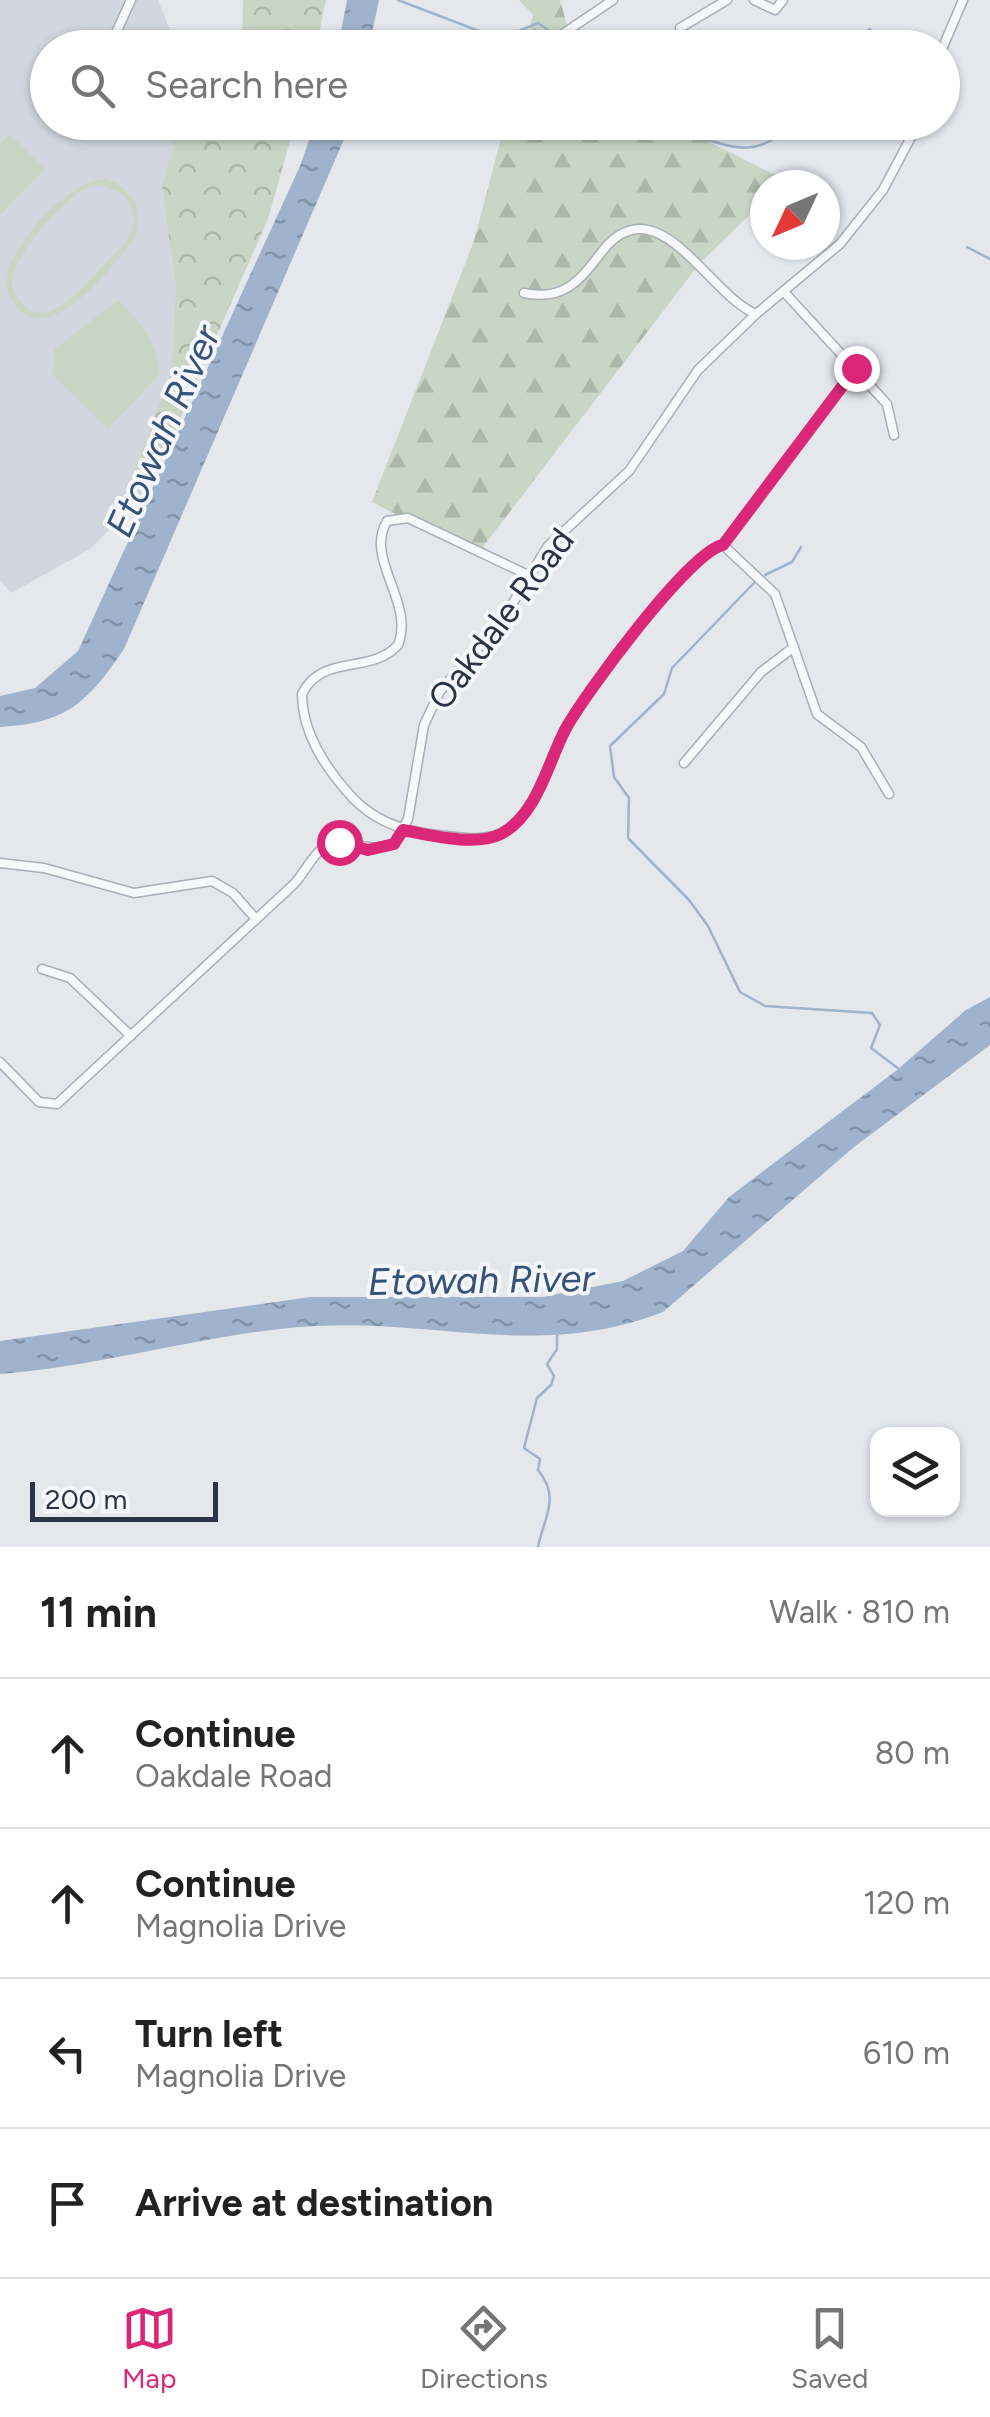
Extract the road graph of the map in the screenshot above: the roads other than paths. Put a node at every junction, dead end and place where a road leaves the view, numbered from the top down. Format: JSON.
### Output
{"nodes":[{"id":1,"x":131,"y":0,"type":"edge"},
{"id":2,"x":614,"y":0,"type":"edge"},
{"id":3,"x":726,"y":0,"type":"edge"},
{"id":4,"x":754,"y":0,"type":"edge"},
{"id":5,"x":783,"y":0,"type":"edge"},
{"id":6,"x":963,"y":0,"type":"edge"},
{"id":7,"x":680,"y":28,"type":"dead end"},
{"id":8,"x":117,"y":30,"type":"edge"},
{"id":9,"x":569,"y":30,"type":"edge"},
{"id":10,"x":950,"y":30,"type":"edge"},
{"id":11,"x":910,"y":140,"type":"edge"},
{"id":12,"x":524,"y":293,"type":"dead end"},
{"id":13,"x":785,"y":294,"type":"junction"},
{"id":14,"x":756,"y":314,"type":"junction"},
{"id":15,"x":856,"y":368,"type":"junction"},
{"id":16,"x":894,"y":436,"type":"dead end"},
{"id":17,"x":723,"y":545,"type":"junction"},
{"id":18,"x":528,"y":575,"type":"junction"},
{"id":19,"x":794,"y":647,"type":"junction"},
{"id":20,"x":684,"y":763,"type":"dead end"},
{"id":21,"x":889,"y":794,"type":"dead end"},
{"id":22,"x":403,"y":830,"type":"junction"},
{"id":23,"x":0,"y":863,"type":"edge"},
{"id":24,"x":72,"y":865,"type":"dead end"},
{"id":25,"x":68,"y":875,"type":"junction"},
{"id":26,"x":256,"y":919,"type":"junction"},
{"id":27,"x":42,"y":969,"type":"dead end"},
{"id":28,"x":132,"y":1036,"type":"junction"},
{"id":29,"x":0,"y":1062,"type":"edge"}],
"edges":[{"from":1,"to":8,"type":"street"},
{"from":2,"to":9,"type":"street"},
{"from":3,"to":7,"type":"street"},
{"from":4,"to":5,"type":"street"},
{"from":6,"to":10,"type":"street"},
{"from":11,"to":13,"type":"street","name":"Oakdale Road"},
{"from":12,"to":14,"type":"street"},
{"from":13,"to":14,"type":"street","name":"Oakdale Road"},
{"from":13,"to":15,"type":"street"},
{"from":14,"to":18,"type":"street","name":"Oakdale Road"},
{"from":15,"to":16,"type":"street"},
{"from":15,"to":17,"type":"street"},
{"from":17,"to":19,"type":"street"},
{"from":17,"to":22,"type":"street"},
{"from":18,"to":22,"type":"street","name":"Oakdale Road"},
{"from":18,"to":22,"type":"street"},
{"from":19,"to":20,"type":"street"},
{"from":19,"to":21,"type":"street"},
{"from":22,"to":26,"type":"street"},
{"from":23,"to":25,"type":"street"},
{"from":24,"to":25,"type":"street"},
{"from":25,"to":26,"type":"street"},
{"from":26,"to":28,"type":"street"},
{"from":27,"to":28,"type":"street"},
{"from":28,"to":29,"type":"street"}]}
